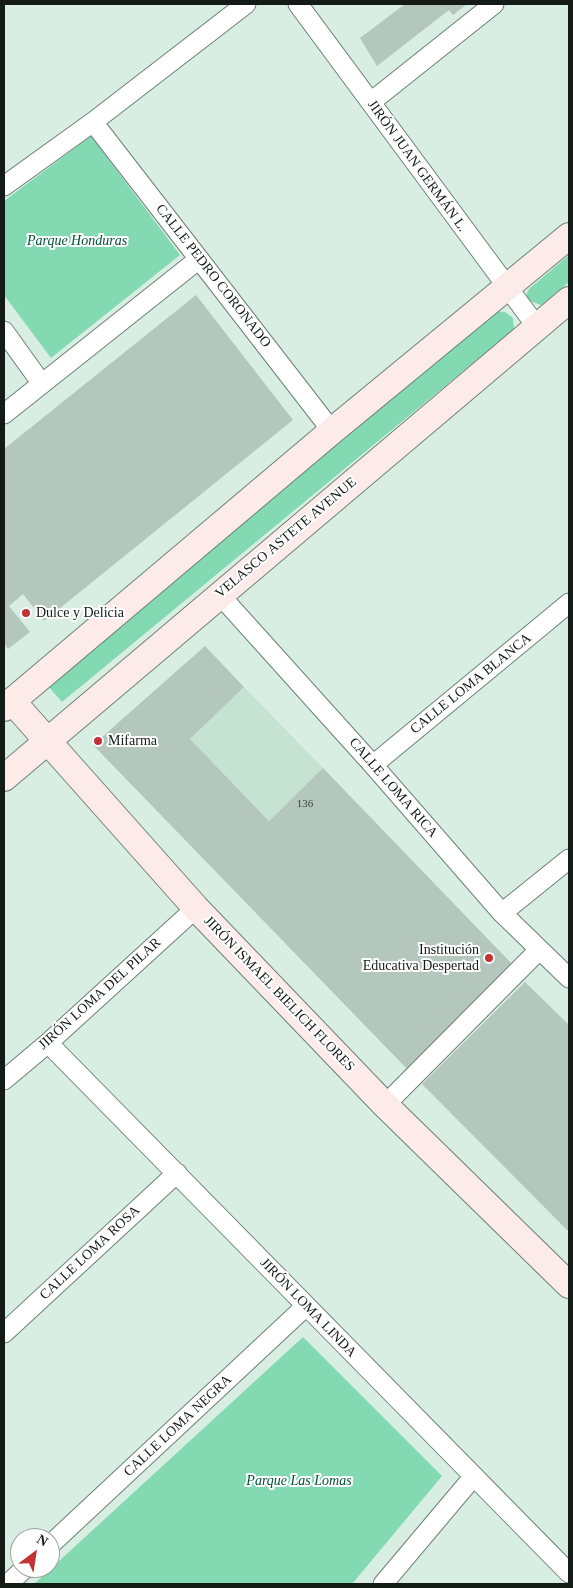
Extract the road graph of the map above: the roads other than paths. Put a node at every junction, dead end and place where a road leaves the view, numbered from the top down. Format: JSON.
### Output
{"nodes":[{"id":1,"x":246,"y":4,"type":"edge"},
{"id":2,"x":298,"y":4,"type":"edge"},
{"id":3,"x":494,"y":4,"type":"edge"},
{"id":4,"x":370,"y":102,"type":"junction"},
{"id":5,"x":94,"y":122,"type":"junction"},
{"id":6,"x":4,"y":186,"type":"edge"},
{"id":7,"x":569,"y":236,"type":"edge"},
{"id":8,"x":199,"y":259,"type":"junction"},
{"id":9,"x":507,"y":288,"type":"junction"},
{"id":10,"x":569,"y":300,"type":"edge"},
{"id":11,"x":537,"y":327,"type":"junction"},
{"id":12,"x":4,"y":331,"type":"edge"},
{"id":13,"x":42,"y":384,"type":"junction"},
{"id":14,"x":4,"y":414,"type":"edge"},
{"id":15,"x":332,"y":431,"type":"junction"},
{"id":16,"x":219,"y":594,"type":"junction"},
{"id":17,"x":569,"y":603,"type":"edge"},
{"id":18,"x":6,"y":699,"type":"edge"},
{"id":19,"x":46,"y":741,"type":"junction"},
{"id":20,"x":373,"y":765,"type":"junction"},
{"id":21,"x":4,"y":778,"type":"edge"},
{"id":22,"x":569,"y":859,"type":"edge"},
{"id":23,"x":196,"y":908,"type":"junction"},
{"id":24,"x":502,"y":913,"type":"junction"},
{"id":25,"x":539,"y":950,"type":"junction"},
{"id":26,"x":569,"y":978,"type":"edge"},
{"id":27,"x":48,"y":1043,"type":"junction"},
{"id":28,"x":4,"y":1080,"type":"edge"},
{"id":29,"x":385,"y":1105,"type":"junction"},
{"id":30,"x":177,"y":1173,"type":"junction"},
{"id":31,"x":569,"y":1285,"type":"edge"},
{"id":32,"x":306,"y":1306,"type":"junction"},
{"id":33,"x":4,"y":1333,"type":"edge"},
{"id":34,"x":474,"y":1476,"type":"junction"},
{"id":35,"x":60,"y":1536,"type":"edge"},
{"id":36,"x":569,"y":1573,"type":"edge"},
{"id":37,"x":383,"y":1584,"type":"edge"}],
"edges":[{"from":1,"to":5,"type":"street"},
{"from":2,"to":4,"type":"street","name":"JIRÓN JUAN GERMÁN L."},
{"from":3,"to":4,"type":"street"},
{"from":4,"to":9,"type":"street","name":"JIRÓN JUAN GERMÁN L."},
{"from":5,"to":6,"type":"street"},
{"from":5,"to":8,"type":"street","name":"CALLE PEDRO CORONADO"},
{"from":7,"to":9,"type":"main road"},
{"from":8,"to":13,"type":"street"},
{"from":8,"to":15,"type":"street","name":"CALLE PEDRO CORONADO"},
{"from":9,"to":11,"type":"street","name":"JIRÓN JUAN GERMÁN L."},
{"from":9,"to":15,"type":"main road"},
{"from":10,"to":11,"type":"main road","name":"VELASCO ASTETE AVENUE"},
{"from":11,"to":16,"type":"main road","name":"VELASCO ASTETE AVENUE"},
{"from":12,"to":13,"type":"street"},
{"from":13,"to":14,"type":"street"},
{"from":15,"to":18,"type":"main road"},
{"from":16,"to":19,"type":"main road","name":"VELASCO ASTETE AVENUE"},
{"from":16,"to":20,"type":"street","name":"CALLE LOMA RICA"},
{"from":17,"to":20,"type":"street","name":"CALLE LOMA BLANCA"},
{"from":18,"to":19,"type":"main road","name":"JIRÓN ISMAEL BIELICH FLORES"},
{"from":19,"to":21,"type":"main road","name":"VELASCO ASTETE AVENUE"},
{"from":19,"to":23,"type":"main road","name":"JIRÓN ISMAEL BIELICH FLORES"},
{"from":20,"to":24,"type":"street","name":"CALLE LOMA RICA"},
{"from":22,"to":24,"type":"street"},
{"from":23,"to":27,"type":"street","name":"JIRÓN LOMA DEL PILAR"},
{"from":23,"to":29,"type":"main road","name":"JIRÓN ISMAEL BIELICH FLORES"},
{"from":24,"to":25,"type":"street","name":"CALLE LOMA RICA"},
{"from":25,"to":26,"type":"street","name":"CALLE LOMA RICA"},
{"from":25,"to":29,"type":"street"},
{"from":27,"to":28,"type":"street","name":"JIRÓN LOMA DEL PILAR"},
{"from":27,"to":30,"type":"street","name":"JIRÓN LOMA LINDA"},
{"from":29,"to":31,"type":"main road","name":"JIRÓN ISMAEL BIELICH FLORES"},
{"from":30,"to":32,"type":"street","name":"JIRÓN LOMA LINDA"},
{"from":30,"to":33,"type":"street","name":"CALLE LOMA ROSA"},
{"from":32,"to":34,"type":"street","name":"JIRÓN LOMA LINDA"},
{"from":32,"to":35,"type":"street","name":"CALLE LOMA NEGRA"},
{"from":34,"to":36,"type":"street","name":"JIRÓN LOMA LINDA"},
{"from":34,"to":37,"type":"street"}]}
